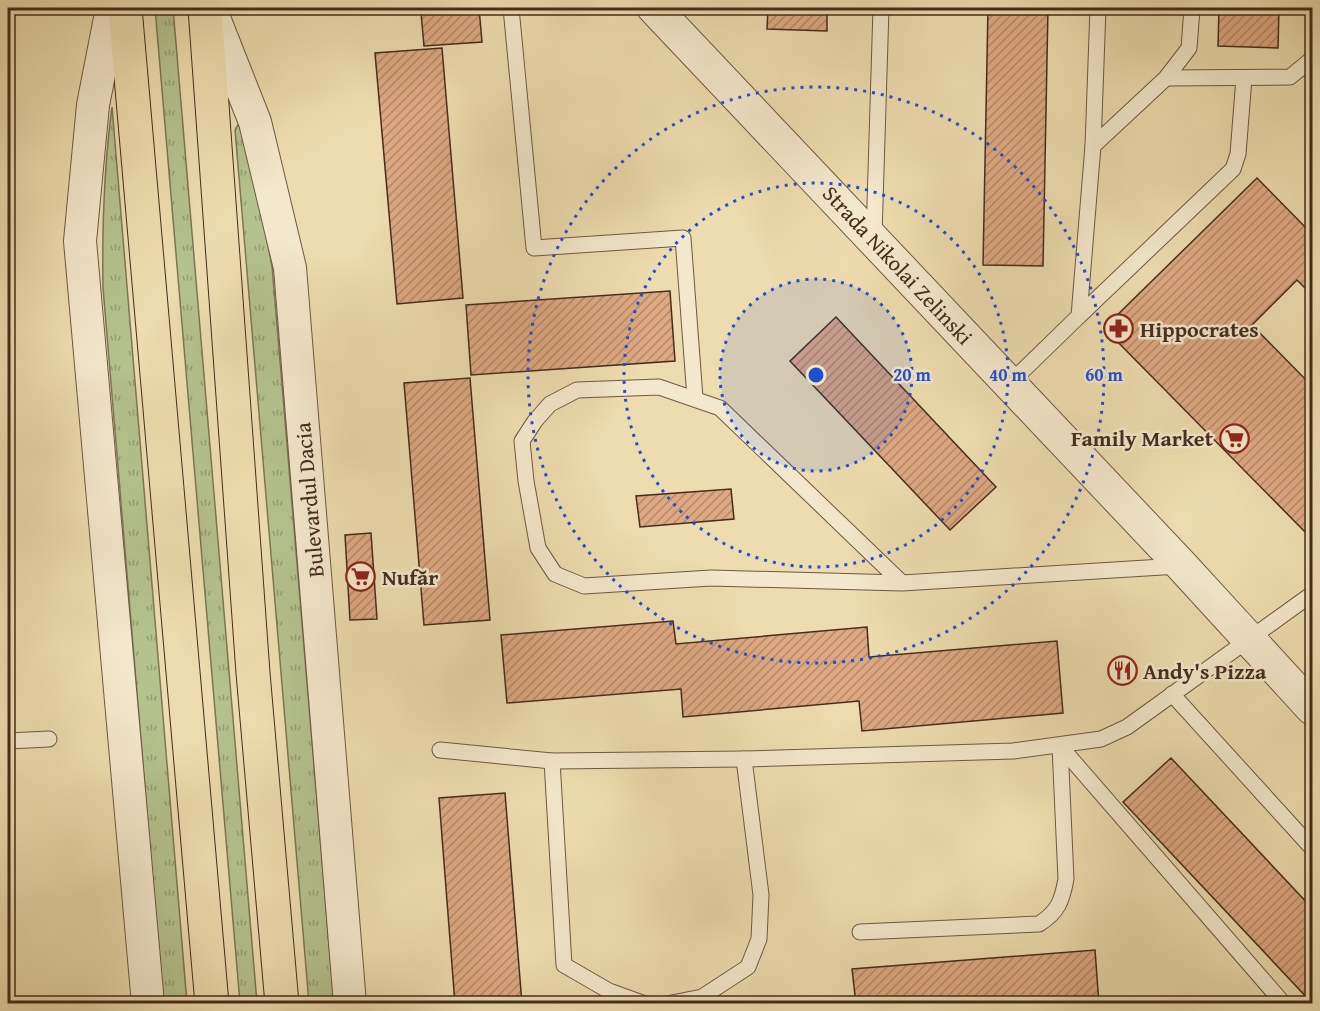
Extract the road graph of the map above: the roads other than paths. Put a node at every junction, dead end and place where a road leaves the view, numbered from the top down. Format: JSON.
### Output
{"nodes":[{"id":1,"x":112,"y":8,"type":"edge"},
{"id":2,"x":125,"y":8,"type":"edge"},
{"id":3,"x":208,"y":8,"type":"edge"},
{"id":4,"x":511,"y":8,"type":"edge"},
{"id":5,"x":654,"y":8,"type":"edge"},
{"id":6,"x":881,"y":8,"type":"edge"},
{"id":7,"x":1098,"y":8,"type":"edge"},
{"id":8,"x":1192,"y":8,"type":"edge"},
{"id":9,"x":1312,"y":59,"type":"edge"},
{"id":10,"x":1167,"y":78,"type":"junction"},
{"id":11,"x":1244,"y":78,"type":"junction"},
{"id":12,"x":1093,"y":146,"type":"junction"},
{"id":13,"x":874,"y":239,"type":"junction"},
{"id":14,"x":1078,"y":316,"type":"junction"},
{"id":15,"x":1010,"y":383,"type":"junction"},
{"id":16,"x":695,"y":398,"type":"junction"},
{"id":17,"x":1182,"y":566,"type":"junction"},
{"id":18,"x":902,"y":583,"type":"junction"},
{"id":19,"x":1312,"y":594,"type":"edge"},
{"id":20,"x":1250,"y":640,"type":"junction"},
{"id":21,"x":1172,"y":694,"type":"junction"},
{"id":22,"x":1312,"y":708,"type":"edge"},
{"id":23,"x":49,"y":739,"type":"dead end"},
{"id":24,"x":8,"y":741,"type":"edge"},
{"id":25,"x":1060,"y":746,"type":"junction"},
{"id":26,"x":440,"y":750,"type":"dead end"},
{"id":27,"x":744,"y":759,"type":"junction"},
{"id":28,"x":552,"y":761,"type":"junction"},
{"id":29,"x":1312,"y":849,"type":"edge"},
{"id":30,"x":860,"y":932,"type":"dead end"},
{"id":31,"x":609,"y":997,"type":"edge"},
{"id":32,"x":148,"y":1004,"type":"edge"},
{"id":33,"x":212,"y":1004,"type":"edge"},
{"id":34,"x":282,"y":1004,"type":"edge"},
{"id":35,"x":350,"y":1004,"type":"edge"},
{"id":36,"x":645,"y":1004,"type":"edge"},
{"id":37,"x":667,"y":1004,"type":"edge"},
{"id":38,"x":1284,"y":1004,"type":"edge"}],
"edges":[{"from":1,"to":32,"type":"street"},
{"from":2,"to":33,"type":"highway"},
{"from":3,"to":34,"type":"highway","name":"Bulevardul Dacia"},
{"from":3,"to":35,"type":"street","name":"Bulevardul Dacia"},
{"from":4,"to":16,"type":"lane"},
{"from":5,"to":13,"type":"street","name":"Strada Nikolai Zelinski"},
{"from":6,"to":13,"type":"lane"},
{"from":7,"to":12,"type":"lane"},
{"from":8,"to":10,"type":"lane"},
{"from":9,"to":11,"type":"lane"},
{"from":10,"to":11,"type":"lane"},
{"from":10,"to":12,"type":"lane"},
{"from":11,"to":14,"type":"lane"},
{"from":12,"to":14,"type":"lane"},
{"from":13,"to":15,"type":"street","name":"Strada Nikolai Zelinski"},
{"from":14,"to":15,"type":"lane"},
{"from":15,"to":17,"type":"street","name":"Strada Nikolai Zelinski"},
{"from":16,"to":18,"type":"lane"},
{"from":16,"to":18,"type":"lane"},
{"from":17,"to":18,"type":"lane"},
{"from":17,"to":20,"type":"street","name":"Strada Nikolai Zelinski"},
{"from":19,"to":20,"type":"lane"},
{"from":20,"to":21,"type":"lane"},
{"from":20,"to":22,"type":"street","name":"Strada Nikolai Zelinski"},
{"from":21,"to":25,"type":"lane"},
{"from":21,"to":29,"type":"lane"},
{"from":23,"to":24,"type":"lane"},
{"from":25,"to":27,"type":"lane"},
{"from":25,"to":30,"type":"lane"},
{"from":25,"to":38,"type":"lane"},
{"from":26,"to":28,"type":"lane"},
{"from":27,"to":28,"type":"lane"},
{"from":27,"to":37,"type":"lane"},
{"from":28,"to":31,"type":"lane"},
{"from":31,"to":36,"type":"lane"}]}
